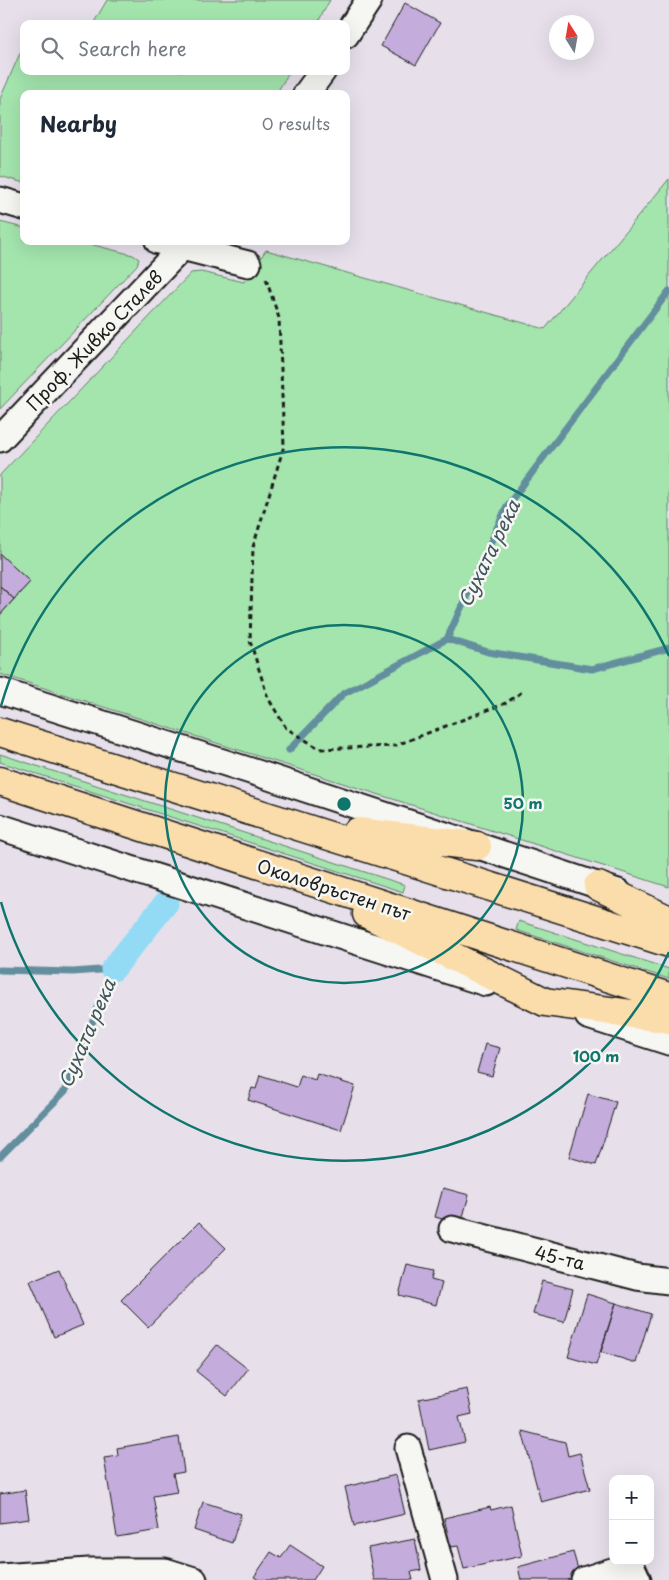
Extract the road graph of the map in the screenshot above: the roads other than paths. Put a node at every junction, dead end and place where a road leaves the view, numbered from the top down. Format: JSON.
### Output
{"nodes":[{"id":1,"x":369,"y":0,"type":"edge"},
{"id":2,"x":350,"y":29,"type":"edge"},
{"id":3,"x":320,"y":75,"type":"edge"},
{"id":4,"x":309,"y":90,"type":"edge"},
{"id":5,"x":0,"y":200,"type":"edge"},
{"id":6,"x":20,"y":206,"type":"edge"},
{"id":7,"x":185,"y":245,"type":"edge"},
{"id":8,"x":248,"y":264,"type":"road end"},
{"id":9,"x":0,"y":439,"type":"edge"},
{"id":10,"x":0,"y":691,"type":"edge"},
{"id":11,"x":0,"y":732,"type":"edge"},
{"id":12,"x":0,"y":781,"type":"edge"},
{"id":13,"x":293,"y":825,"type":"junction"},
{"id":14,"x":0,"y":827,"type":"edge"},
{"id":15,"x":477,"y":846,"type":"junction"},
{"id":16,"x":280,"y":871,"type":"junction"},
{"id":17,"x":598,"y":886,"type":"junction"},
{"id":18,"x":669,"y":909,"type":"edge"},
{"id":19,"x":669,"y":920,"type":"edge"},
{"id":20,"x":669,"y":944,"type":"edge"},
{"id":21,"x":669,"y":997,"type":"edge"},
{"id":22,"x":545,"y":1002,"type":"junction"},
{"id":23,"x":669,"y":1019,"type":"edge"},
{"id":24,"x":669,"y":1042,"type":"edge"},
{"id":25,"x":452,"y":1229,"type":"dead end"},
{"id":26,"x":669,"y":1281,"type":"edge"},
{"id":27,"x":408,"y":1448,"type":"dead end"},
{"id":28,"x":634,"y":1572,"type":"edge"},
{"id":29,"x":90,"y":1576,"type":"edge"},
{"id":30,"x":0,"y":1577,"type":"edge"},
{"id":31,"x":194,"y":1580,"type":"edge"},
{"id":32,"x":445,"y":1580,"type":"edge"},
{"id":33,"x":584,"y":1580,"type":"edge"}],
"edges":[{"from":1,"to":2,"type":"street"},
{"from":3,"to":4,"type":"street"},
{"from":5,"to":6,"type":"street"},
{"from":7,"to":8,"type":"street"},
{"from":7,"to":9,"type":"street","name":"Проф. Живко Сталев"},
{"from":10,"to":15,"type":"street"},
{"from":11,"to":13,"type":"highway"},
{"from":12,"to":16,"type":"highway","name":"Околовръстен път"},
{"from":13,"to":15,"type":"highway"},
{"from":13,"to":20,"type":"highway"},
{"from":14,"to":22,"type":"street"},
{"from":15,"to":17,"type":"street"},
{"from":16,"to":21,"type":"highway","name":"Околовръстен път"},
{"from":16,"to":22,"type":"highway"},
{"from":17,"to":18,"type":"street"},
{"from":17,"to":19,"type":"highway"},
{"from":22,"to":23,"type":"highway"},
{"from":22,"to":24,"type":"street"},
{"from":25,"to":26,"type":"street","name":"45-та"},
{"from":27,"to":32,"type":"street"},
{"from":28,"to":33,"type":"street"},
{"from":29,"to":30,"type":"street"},
{"from":29,"to":31,"type":"street"}]}
